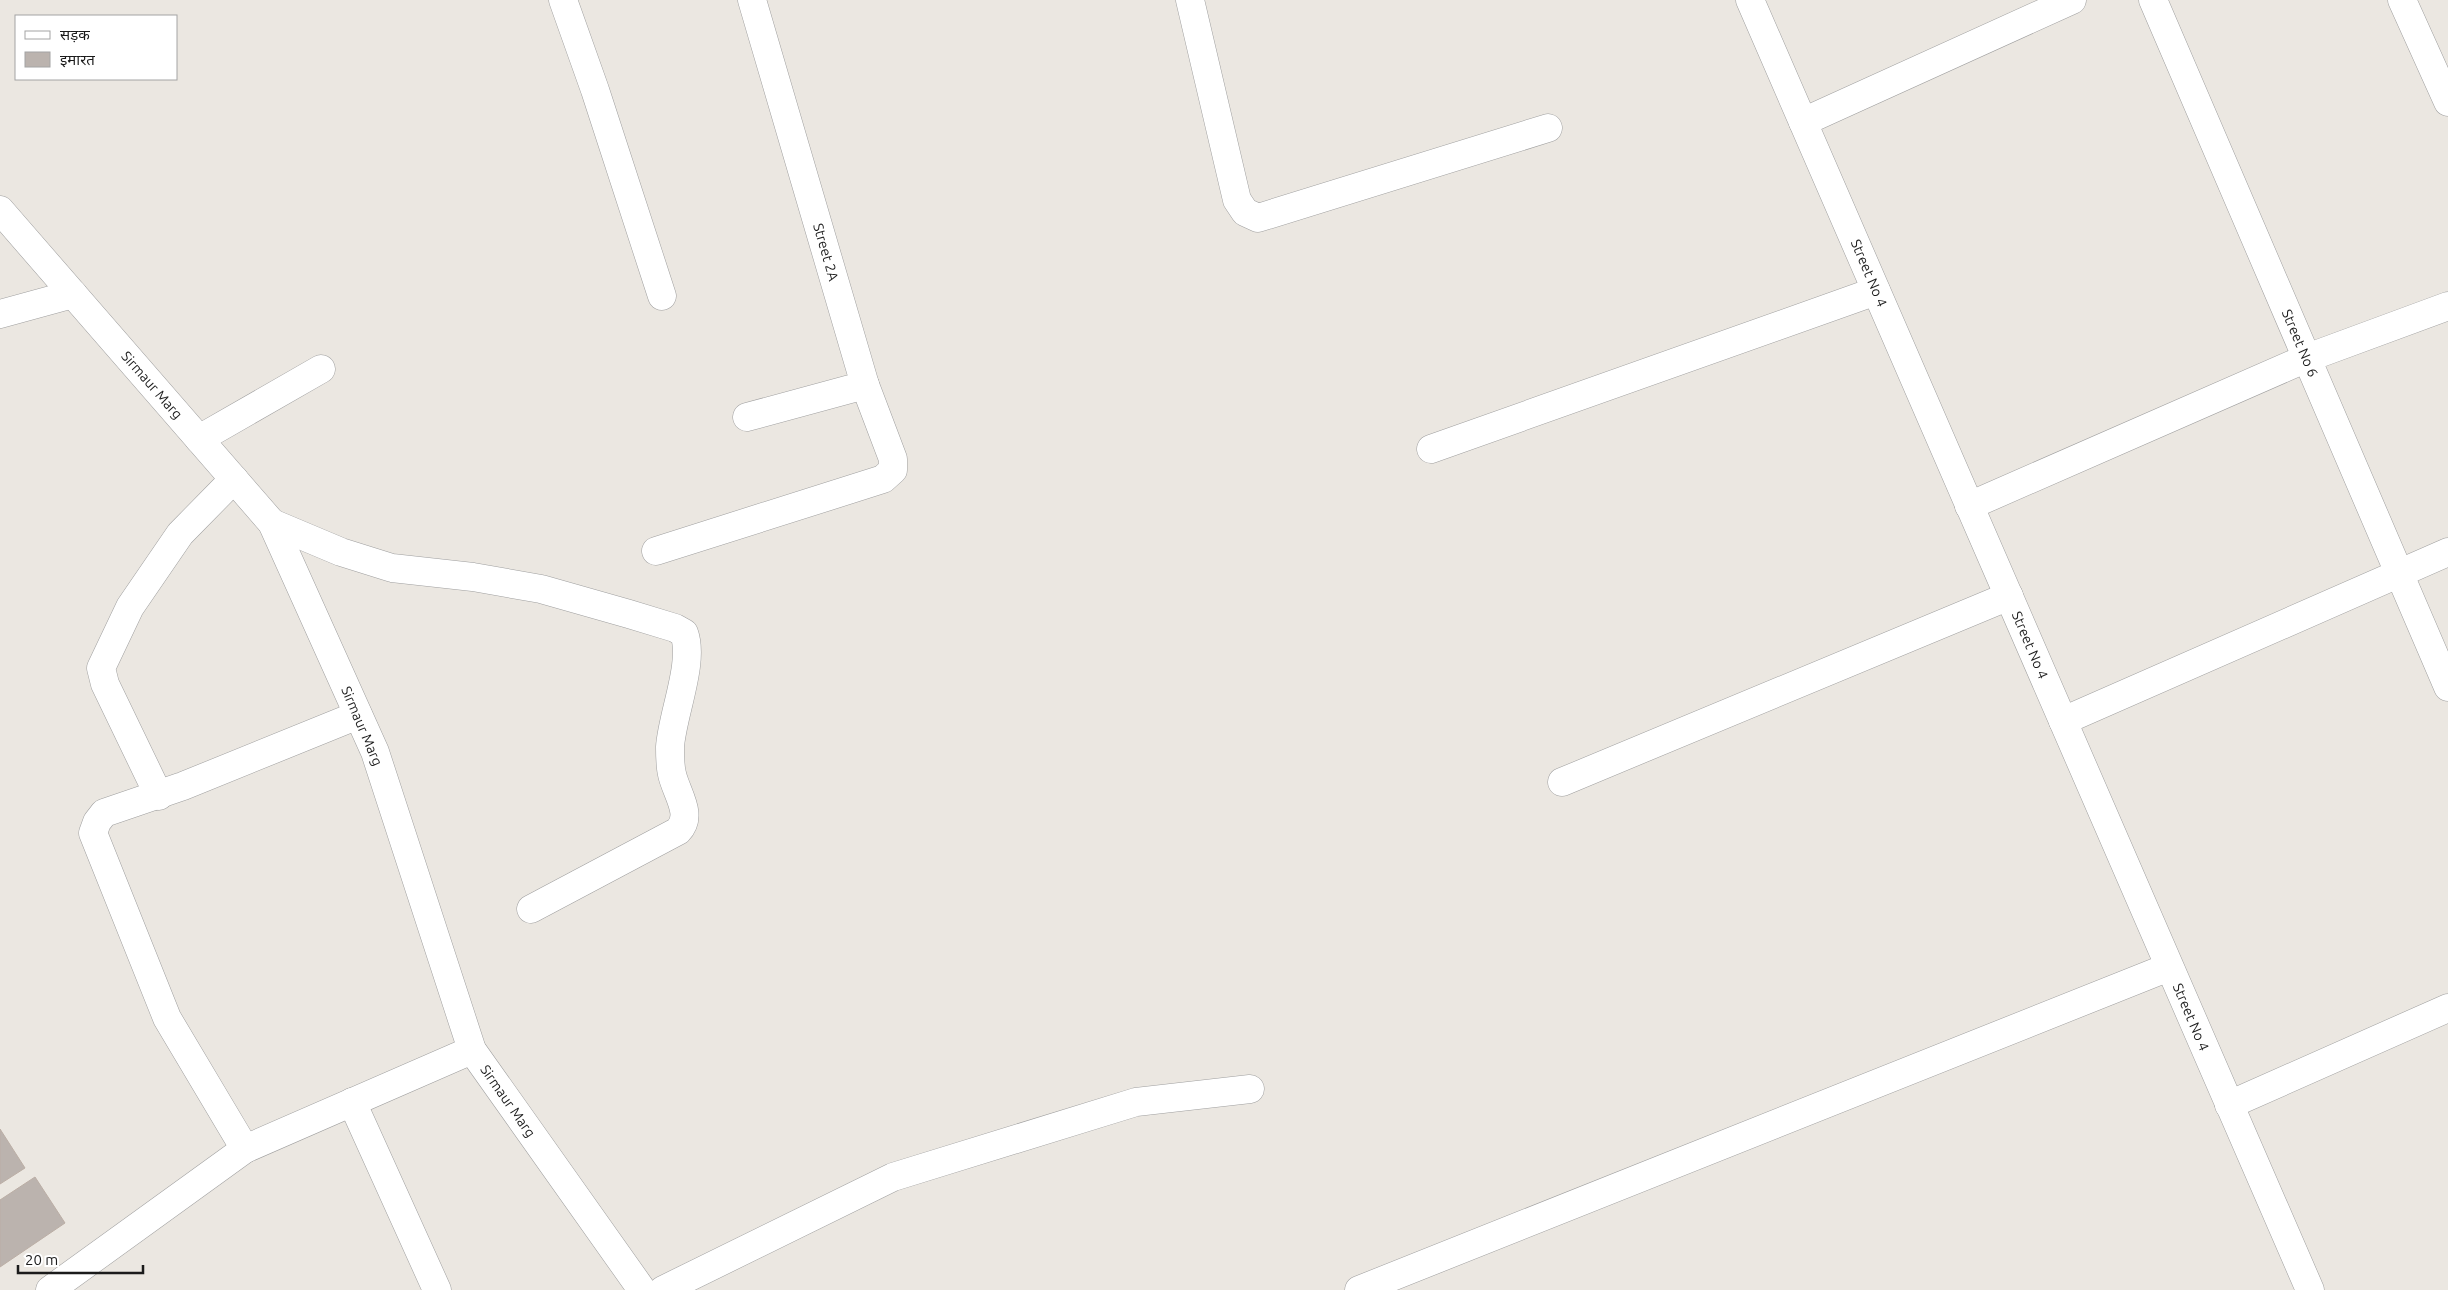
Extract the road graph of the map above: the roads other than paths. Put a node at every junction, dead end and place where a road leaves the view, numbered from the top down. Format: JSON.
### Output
{"nodes":[{"id":1,"x":563,"y":0,"type":"edge"},
{"id":2,"x":752,"y":0,"type":"edge"},
{"id":3,"x":1190,"y":0,"type":"edge"},
{"id":4,"x":1750,"y":0,"type":"edge"},
{"id":5,"x":2072,"y":0,"type":"edge"},
{"id":6,"x":2153,"y":0,"type":"edge"},
{"id":7,"x":2402,"y":0,"type":"edge"},
{"id":8,"x":2448,"y":102,"type":"edge"},
{"id":9,"x":1803,"y":122,"type":"junction"},
{"id":10,"x":1548,"y":128,"type":"dead end"},
{"id":11,"x":0,"y":210,"type":"edge"},
{"id":12,"x":1876,"y":291,"type":"junction"},
{"id":13,"x":73,"y":294,"type":"junction"},
{"id":14,"x":662,"y":296,"type":"dead end"},
{"id":15,"x":2448,"y":306,"type":"edge"},
{"id":16,"x":0,"y":314,"type":"edge"},
{"id":17,"x":2307,"y":358,"type":"junction"},
{"id":18,"x":321,"y":369,"type":"dead end"},
{"id":19,"x":866,"y":385,"type":"junction"},
{"id":20,"x":747,"y":417,"type":"dead end"},
{"id":21,"x":199,"y":439,"type":"junction"},
{"id":22,"x":1431,"y":449,"type":"dead end"},
{"id":23,"x":234,"y":479,"type":"junction"},
{"id":24,"x":1969,"y":506,"type":"junction"},
{"id":25,"x":272,"y":523,"type":"junction"},
{"id":26,"x":656,"y":551,"type":"dead end"},
{"id":27,"x":2448,"y":552,"type":"edge"},
{"id":28,"x":2399,"y":572,"type":"junction"},
{"id":29,"x":2009,"y":596,"type":"junction"},
{"id":30,"x":2448,"y":687,"type":"edge"},
{"id":31,"x":358,"y":715,"type":"junction"},
{"id":32,"x":2063,"y":721,"type":"junction"},
{"id":33,"x":1562,"y":782,"type":"dead end"},
{"id":34,"x":159,"y":796,"type":"junction"},
{"id":35,"x":531,"y":909,"type":"dead end"},
{"id":36,"x":2169,"y":967,"type":"junction"},
{"id":37,"x":2448,"y":1008,"type":"edge"},
{"id":38,"x":472,"y":1050,"type":"junction"},
{"id":39,"x":1250,"y":1089,"type":"dead end"},
{"id":40,"x":352,"y":1102,"type":"junction"},
{"id":41,"x":2229,"y":1105,"type":"junction"},
{"id":42,"x":245,"y":1149,"type":"junction"},
{"id":43,"x":50,"y":1290,"type":"edge"},
{"id":44,"x":437,"y":1290,"type":"edge"},
{"id":45,"x":642,"y":1290,"type":"edge"},
{"id":46,"x":663,"y":1290,"type":"edge"},
{"id":47,"x":1359,"y":1290,"type":"edge"},
{"id":48,"x":2310,"y":1290,"type":"edge"}],
"edges":[{"from":1,"to":14,"type":"street"},
{"from":2,"to":19,"type":"street","name":"Street 2A"},
{"from":3,"to":10,"type":"street"},
{"from":4,"to":9,"type":"street","name":"Street No 4"},
{"from":5,"to":9,"type":"street"},
{"from":6,"to":17,"type":"street","name":"Street No 6"},
{"from":7,"to":8,"type":"street"},
{"from":9,"to":12,"type":"street","name":"Street No 4"},
{"from":11,"to":13,"type":"street","name":"Sirmaur Marg"},
{"from":12,"to":22,"type":"street"},
{"from":12,"to":24,"type":"street","name":"Street No 4"},
{"from":13,"to":16,"type":"street"},
{"from":13,"to":21,"type":"street","name":"Sirmaur Marg"},
{"from":15,"to":17,"type":"street"},
{"from":17,"to":24,"type":"street"},
{"from":17,"to":28,"type":"street","name":"Street No 6"},
{"from":18,"to":21,"type":"street"},
{"from":19,"to":20,"type":"street"},
{"from":19,"to":26,"type":"street","name":"Street 2A"},
{"from":21,"to":23,"type":"street","name":"Sirmaur Marg"},
{"from":23,"to":25,"type":"street","name":"Sirmaur Marg"},
{"from":23,"to":34,"type":"street"},
{"from":24,"to":29,"type":"street","name":"Street No 4"},
{"from":25,"to":31,"type":"street","name":"Sirmaur Marg"},
{"from":25,"to":35,"type":"street"},
{"from":27,"to":28,"type":"street"},
{"from":28,"to":30,"type":"street","name":"Street No 6"},
{"from":28,"to":32,"type":"street"},
{"from":29,"to":32,"type":"street","name":"Street No 4"},
{"from":29,"to":33,"type":"street"},
{"from":31,"to":34,"type":"street"},
{"from":31,"to":38,"type":"street","name":"Sirmaur Marg"},
{"from":32,"to":36,"type":"street","name":"Street No 4"},
{"from":34,"to":42,"type":"street"},
{"from":36,"to":41,"type":"street","name":"Street No 4"},
{"from":36,"to":47,"type":"street"},
{"from":37,"to":41,"type":"street"},
{"from":38,"to":40,"type":"street"},
{"from":38,"to":45,"type":"street","name":"Sirmaur Marg"},
{"from":39,"to":46,"type":"street"},
{"from":40,"to":42,"type":"street"},
{"from":40,"to":44,"type":"street"},
{"from":41,"to":48,"type":"street","name":"Street No 4"},
{"from":42,"to":43,"type":"street"}]}
